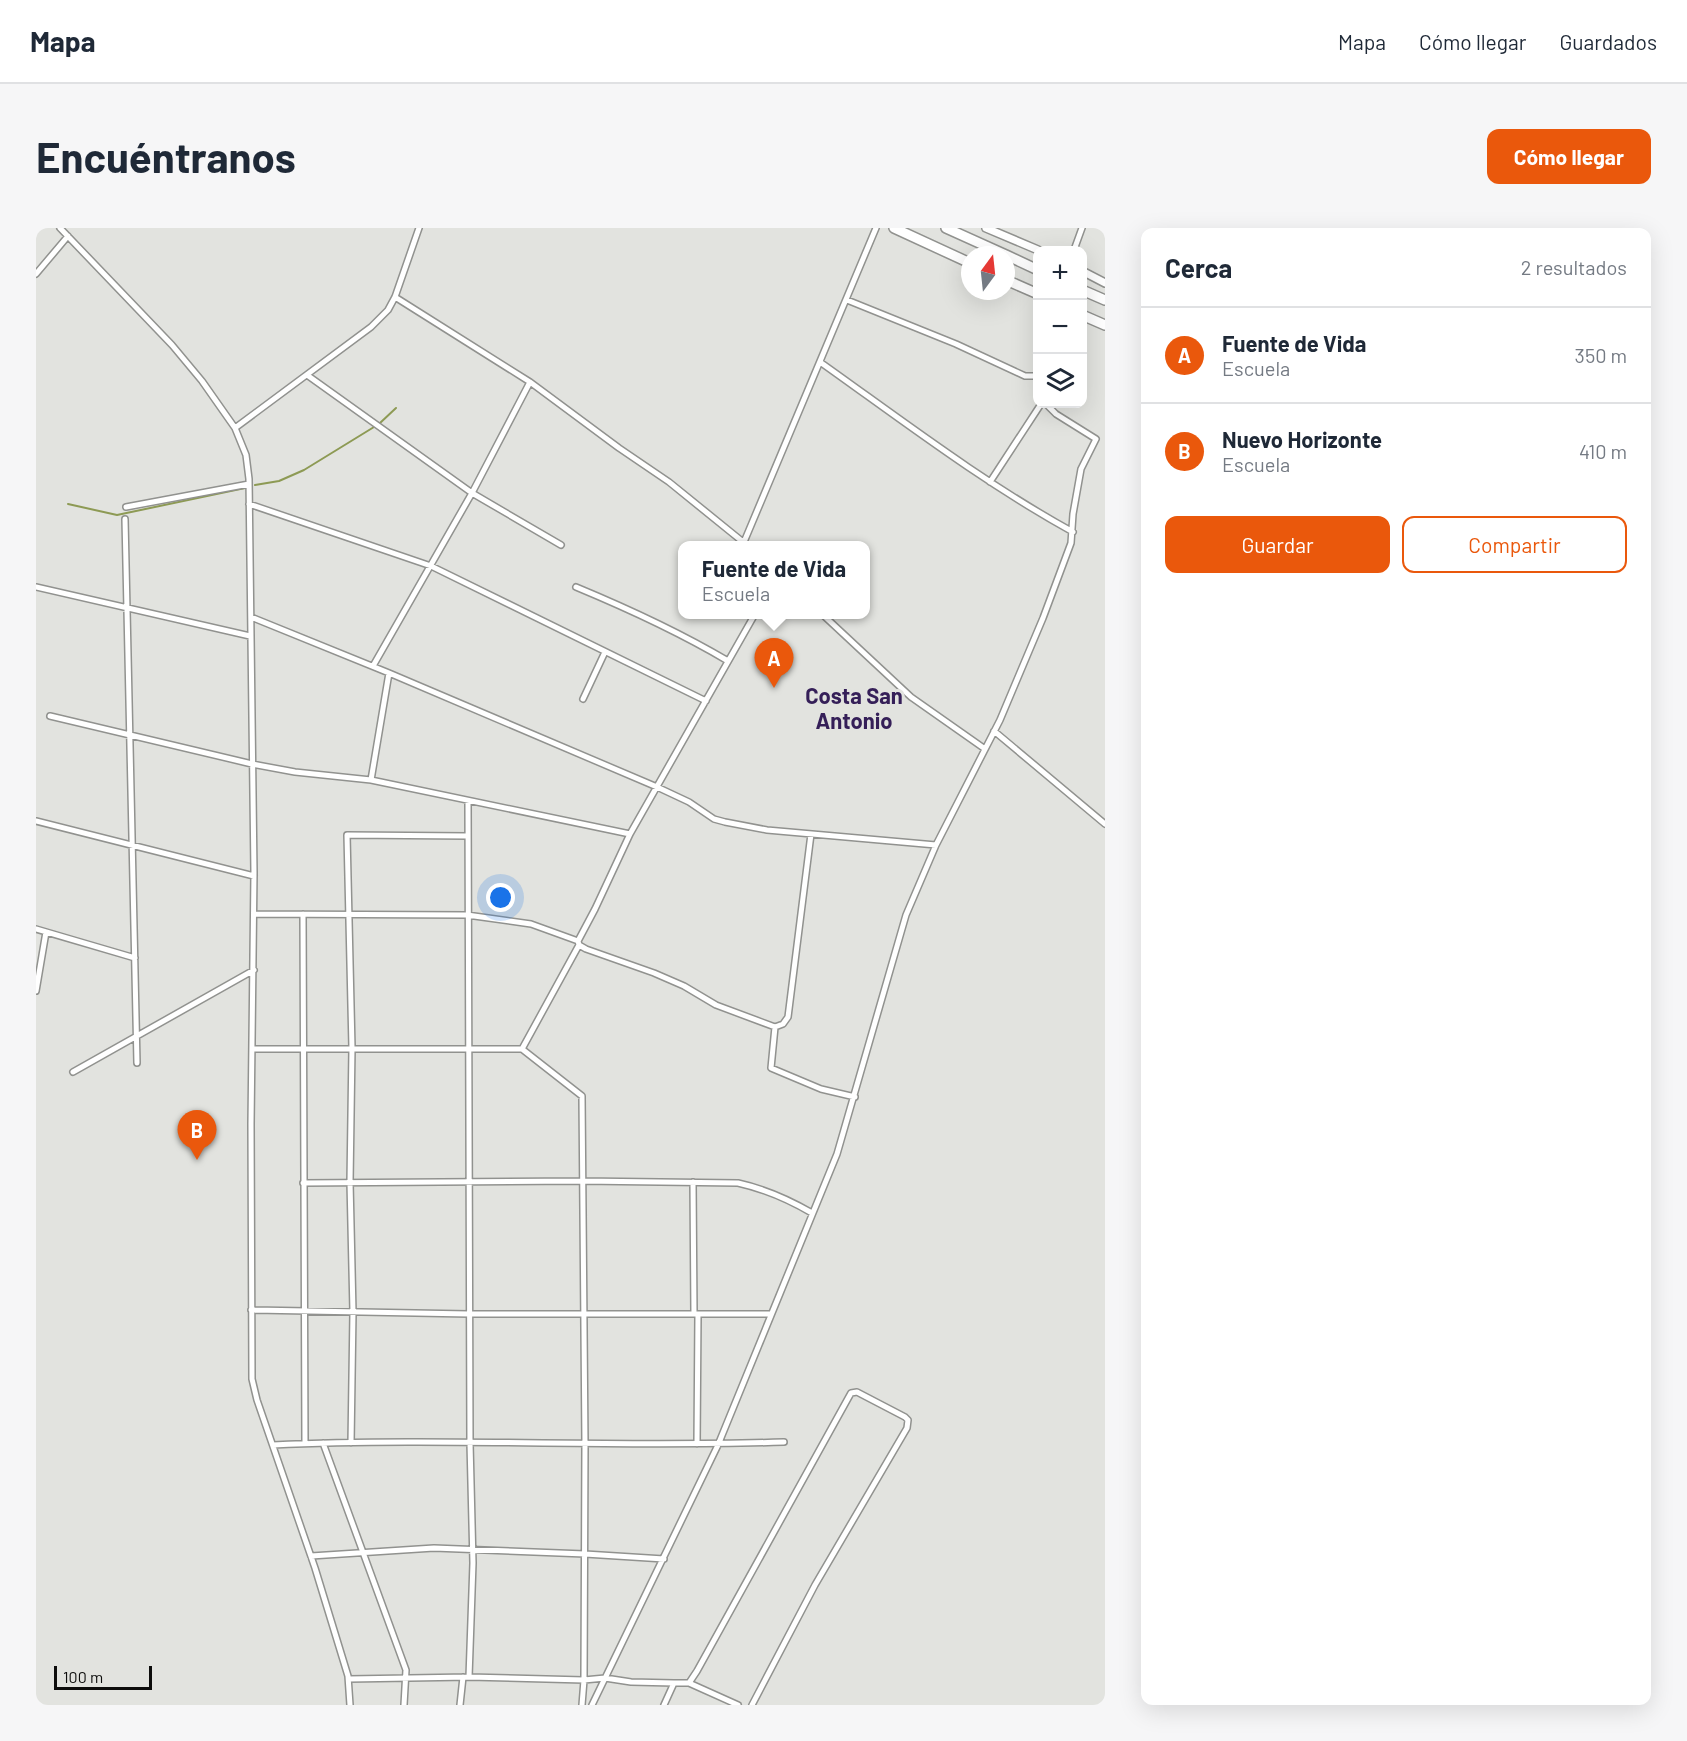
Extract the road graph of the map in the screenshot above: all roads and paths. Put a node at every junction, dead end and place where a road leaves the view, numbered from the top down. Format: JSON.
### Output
{"nodes":[{"id":1,"x":60,"y":228,"type":"edge"},
{"id":2,"x":419,"y":228,"type":"edge"},
{"id":3,"x":876,"y":228,"type":"edge"},
{"id":4,"x":894,"y":228,"type":"edge"},
{"id":5,"x":946,"y":228,"type":"edge"},
{"id":6,"x":986,"y":228,"type":"edge"},
{"id":7,"x":1082,"y":228,"type":"edge"},
{"id":8,"x":68,"y":236,"type":"junction"},
{"id":9,"x":986,"y":246,"type":"edge"},
{"id":10,"x":1075,"y":246,"type":"edge"},
{"id":11,"x":1033,"y":248,"type":"edge"},
{"id":12,"x":961,"y":259,"type":"edge"},
{"id":13,"x":1015,"y":259,"type":"edge"},
{"id":14,"x":1033,"y":268,"type":"edge"},
{"id":15,"x":1087,"y":273,"type":"edge"},
{"id":16,"x":36,"y":274,"type":"edge"},
{"id":17,"x":1105,"y":283,"type":"edge"},
{"id":18,"x":1015,"y":284,"type":"edge"},
{"id":19,"x":1033,"y":292,"type":"edge"},
{"id":20,"x":1087,"y":292,"type":"edge"},
{"id":21,"x":395,"y":297,"type":"junction"},
{"id":22,"x":847,"y":300,"type":"junction"},
{"id":23,"x":1105,"y":300,"type":"edge"},
{"id":24,"x":1087,"y":317,"type":"edge"},
{"id":25,"x":1105,"y":325,"type":"edge"},
{"id":26,"x":820,"y":362,"type":"junction"},
{"id":27,"x":307,"y":375,"type":"junction"},
{"id":28,"x":1033,"y":375,"type":"edge"},
{"id":29,"x":530,"y":382,"type":"junction"},
{"id":30,"x":1038,"y":408,"type":"edge"},
{"id":31,"x":1050,"y":408,"type":"edge"},
{"id":32,"x":236,"y":428,"type":"junction"},
{"id":33,"x":990,"y":482,"type":"junction"},
{"id":34,"x":249,"y":484,"type":"junction"},
{"id":35,"x":472,"y":493,"type":"junction"},
{"id":36,"x":249,"y":504,"type":"junction"},
{"id":37,"x":126,"y":507,"type":"dead end"},
{"id":38,"x":125,"y":519,"type":"dead end"},
{"id":39,"x":1073,"y":532,"type":"junction"},
{"id":40,"x":742,"y":541,"type":"edge"},
{"id":41,"x":747,"y":541,"type":"edge"},
{"id":42,"x":561,"y":545,"type":"dead end"},
{"id":43,"x":431,"y":566,"type":"junction"},
{"id":44,"x":36,"y":587,"type":"edge"},
{"id":45,"x":576,"y":587,"type":"dead end"},
{"id":46,"x":127,"y":607,"type":"junction"},
{"id":47,"x":251,"y":618,"type":"junction"},
{"id":48,"x":753,"y":619,"type":"edge"},
{"id":49,"x":826,"y":619,"type":"edge"},
{"id":50,"x":250,"y":636,"type":"junction"},
{"id":51,"x":605,"y":651,"type":"junction"},
{"id":52,"x":728,"y":661,"type":"junction"},
{"id":53,"x":374,"y":666,"type":"junction"},
{"id":54,"x":389,"y":673,"type":"junction"},
{"id":55,"x":583,"y":699,"type":"dead end"},
{"id":56,"x":706,"y":700,"type":"junction"},
{"id":57,"x":50,"y":716,"type":"dead end"},
{"id":58,"x":994,"y":731,"type":"junction"},
{"id":59,"x":130,"y":734,"type":"junction"},
{"id":60,"x":985,"y":749,"type":"junction"},
{"id":61,"x":252,"y":764,"type":"junction"},
{"id":62,"x":371,"y":780,"type":"junction"},
{"id":63,"x":657,"y":787,"type":"junction"},
{"id":64,"x":468,"y":801,"type":"junction"},
{"id":65,"x":36,"y":821,"type":"edge"},
{"id":66,"x":1105,"y":824,"type":"edge"},
{"id":67,"x":630,"y":834,"type":"junction"},
{"id":68,"x":811,"y":834,"type":"junction"},
{"id":69,"x":468,"y":836,"type":"junction"},
{"id":70,"x":936,"y":845,"type":"junction"},
{"id":71,"x":132,"y":847,"type":"junction"},
{"id":72,"x":254,"y":876,"type":"junction"},
{"id":73,"x":254,"y":914,"type":"junction"},
{"id":74,"x":303,"y":914,"type":"junction"},
{"id":75,"x":350,"y":915,"type":"junction"},
{"id":76,"x":467,"y":915,"type":"junction"},
{"id":77,"x":36,"y":929,"type":"edge"},
{"id":78,"x":46,"y":932,"type":"junction"},
{"id":79,"x":579,"y":943,"type":"junction"},
{"id":80,"x":135,"y":958,"type":"junction"},
{"id":81,"x":254,"y":970,"type":"junction"},
{"id":82,"x":36,"y":991,"type":"edge"},
{"id":83,"x":775,"y":1027,"type":"junction"},
{"id":84,"x":136,"y":1035,"type":"junction"},
{"id":85,"x":303,"y":1048,"type":"junction"},
{"id":86,"x":352,"y":1048,"type":"junction"},
{"id":87,"x":252,"y":1049,"type":"junction"},
{"id":88,"x":468,"y":1049,"type":"junction"},
{"id":89,"x":522,"y":1049,"type":"junction"},
{"id":90,"x":137,"y":1063,"type":"dead end"},
{"id":91,"x":72,"y":1072,"type":"dead end"},
{"id":92,"x":855,"y":1097,"type":"junction"},
{"id":93,"x":469,"y":1181,"type":"junction"},
{"id":94,"x":582,"y":1181,"type":"junction"},
{"id":95,"x":350,"y":1182,"type":"junction"},
{"id":96,"x":693,"y":1182,"type":"junction"},
{"id":97,"x":303,"y":1183,"type":"junction"},
{"id":98,"x":812,"y":1214,"type":"junction"},
{"id":99,"x":251,"y":1310,"type":"junction"},
{"id":100,"x":303,"y":1312,"type":"junction"},
{"id":101,"x":353,"y":1312,"type":"junction"},
{"id":102,"x":469,"y":1314,"type":"junction"},
{"id":103,"x":584,"y":1314,"type":"junction"},
{"id":104,"x":696,"y":1314,"type":"junction"},
{"id":105,"x":771,"y":1314,"type":"junction"},
{"id":106,"x":784,"y":1442,"type":"dead end"},
{"id":107,"x":305,"y":1443,"type":"junction"},
{"id":108,"x":324,"y":1443,"type":"junction"},
{"id":109,"x":351,"y":1443,"type":"junction"},
{"id":110,"x":470,"y":1443,"type":"junction"},
{"id":111,"x":585,"y":1444,"type":"junction"},
{"id":112,"x":697,"y":1444,"type":"junction"},
{"id":113,"x":717,"y":1444,"type":"junction"},
{"id":114,"x":273,"y":1445,"type":"junction"},
{"id":115,"x":471,"y":1551,"type":"junction"},
{"id":116,"x":364,"y":1553,"type":"junction"},
{"id":117,"x":585,"y":1554,"type":"junction"},
{"id":118,"x":311,"y":1556,"type":"junction"},
{"id":119,"x":664,"y":1559,"type":"junction"},
{"id":120,"x":407,"y":1677,"type":"junction"},
{"id":121,"x":466,"y":1677,"type":"junction"},
{"id":122,"x":605,"y":1678,"type":"junction"},
{"id":123,"x":349,"y":1679,"type":"junction"},
{"id":124,"x":584,"y":1680,"type":"junction"},
{"id":125,"x":674,"y":1683,"type":"junction"},
{"id":126,"x":689,"y":1683,"type":"junction"},
{"id":127,"x":350,"y":1705,"type":"edge"},
{"id":128,"x":404,"y":1705,"type":"edge"},
{"id":129,"x":460,"y":1705,"type":"edge"},
{"id":130,"x":582,"y":1705,"type":"edge"},
{"id":131,"x":592,"y":1705,"type":"edge"},
{"id":132,"x":664,"y":1705,"type":"edge"},
{"id":133,"x":738,"y":1705,"type":"edge"},
{"id":134,"x":752,"y":1705,"type":"edge"}],
"edges":[{"from":1,"to":8,"type":"street"},
{"from":2,"to":21,"type":"street"},
{"from":3,"to":22,"type":"street"},
{"from":4,"to":12,"type":"highway"},
{"from":5,"to":9,"type":"highway"},
{"from":6,"to":11,"type":"street"},
{"from":7,"to":10,"type":"street"},
{"from":8,"to":16,"type":"street"},
{"from":8,"to":32,"type":"street"},
{"from":13,"to":14,"type":"highway"},
{"from":15,"to":17,"type":"street"},
{"from":18,"to":19,"type":"highway"},
{"from":20,"to":23,"type":"highway"},
{"from":21,"to":27,"type":"street"},
{"from":21,"to":29,"type":"street"},
{"from":22,"to":26,"type":"street"},
{"from":22,"to":28,"type":"street"},
{"from":24,"to":25,"type":"highway"},
{"from":26,"to":33,"type":"street"},
{"from":26,"to":41,"type":"street"},
{"from":27,"to":32,"type":"street"},
{"from":27,"to":35,"type":"street"},
{"from":29,"to":35,"type":"street"},
{"from":29,"to":40,"type":"street"},
{"from":30,"to":33,"type":"street"},
{"from":31,"to":39,"type":"street"},
{"from":32,"to":34,"type":"street"},
{"from":33,"to":39,"type":"street"},
{"from":34,"to":36,"type":"street"},
{"from":34,"to":37,"type":"street"},
{"from":35,"to":42,"type":"street"},
{"from":35,"to":43,"type":"street"},
{"from":36,"to":43,"type":"street"},
{"from":36,"to":47,"type":"street"},
{"from":38,"to":46,"type":"street"},
{"from":39,"to":58,"type":"street"},
{"from":43,"to":51,"type":"street"},
{"from":43,"to":53,"type":"street"},
{"from":44,"to":46,"type":"street"},
{"from":45,"to":52,"type":"street"},
{"from":46,"to":50,"type":"street"},
{"from":46,"to":59,"type":"street"},
{"from":47,"to":50,"type":"street"},
{"from":47,"to":53,"type":"street"},
{"from":48,"to":52,"type":"street"},
{"from":49,"to":60,"type":"street"},
{"from":50,"to":61,"type":"street"},
{"from":51,"to":55,"type":"street"},
{"from":51,"to":56,"type":"street"},
{"from":52,"to":56,"type":"street"},
{"from":53,"to":54,"type":"street"},
{"from":54,"to":62,"type":"street"},
{"from":54,"to":63,"type":"street"},
{"from":56,"to":63,"type":"street"},
{"from":57,"to":59,"type":"street"},
{"from":58,"to":60,"type":"street"},
{"from":58,"to":66,"type":"street"},
{"from":59,"to":61,"type":"street"},
{"from":59,"to":71,"type":"street"},
{"from":60,"to":70,"type":"street"},
{"from":61,"to":62,"type":"street"},
{"from":61,"to":72,"type":"street"},
{"from":62,"to":64,"type":"street"},
{"from":63,"to":67,"type":"street"},
{"from":63,"to":68,"type":"street"},
{"from":64,"to":67,"type":"street"},
{"from":64,"to":69,"type":"street"},
{"from":65,"to":71,"type":"street"},
{"from":67,"to":79,"type":"street"},
{"from":68,"to":70,"type":"street"},
{"from":68,"to":83,"type":"street"},
{"from":69,"to":75,"type":"street"},
{"from":69,"to":76,"type":"street"},
{"from":70,"to":92,"type":"street"},
{"from":71,"to":72,"type":"street"},
{"from":71,"to":80,"type":"street"},
{"from":72,"to":73,"type":"street"},
{"from":73,"to":74,"type":"street"},
{"from":73,"to":81,"type":"street"},
{"from":74,"to":75,"type":"street"},
{"from":74,"to":85,"type":"street"},
{"from":75,"to":76,"type":"street"},
{"from":75,"to":86,"type":"street"},
{"from":76,"to":79,"type":"street"},
{"from":76,"to":88,"type":"street"},
{"from":77,"to":78,"type":"street"},
{"from":78,"to":80,"type":"street"},
{"from":78,"to":82,"type":"street"},
{"from":79,"to":83,"type":"street"},
{"from":79,"to":89,"type":"street"},
{"from":80,"to":84,"type":"street"},
{"from":81,"to":84,"type":"street"},
{"from":81,"to":87,"type":"street"},
{"from":83,"to":92,"type":"street"},
{"from":84,"to":90,"type":"street"},
{"from":84,"to":91,"type":"street"},
{"from":85,"to":86,"type":"street"},
{"from":85,"to":87,"type":"street"},
{"from":85,"to":97,"type":"street"},
{"from":86,"to":88,"type":"street"},
{"from":86,"to":95,"type":"street"},
{"from":87,"to":99,"type":"street"},
{"from":88,"to":89,"type":"street"},
{"from":88,"to":93,"type":"street"},
{"from":89,"to":94,"type":"street"},
{"from":92,"to":98,"type":"street"},
{"from":93,"to":94,"type":"street"},
{"from":93,"to":95,"type":"street"},
{"from":93,"to":102,"type":"street"},
{"from":94,"to":96,"type":"street"},
{"from":94,"to":103,"type":"street"},
{"from":95,"to":97,"type":"street"},
{"from":95,"to":101,"type":"street"},
{"from":96,"to":98,"type":"street"},
{"from":96,"to":104,"type":"street"},
{"from":97,"to":100,"type":"street"},
{"from":98,"to":105,"type":"street"},
{"from":99,"to":100,"type":"street"},
{"from":99,"to":114,"type":"street"},
{"from":100,"to":101,"type":"street"},
{"from":100,"to":107,"type":"street"},
{"from":101,"to":102,"type":"street"},
{"from":101,"to":109,"type":"street"},
{"from":102,"to":103,"type":"street"},
{"from":102,"to":110,"type":"street"},
{"from":103,"to":104,"type":"street"},
{"from":103,"to":111,"type":"street"},
{"from":104,"to":105,"type":"street"},
{"from":104,"to":112,"type":"street"},
{"from":105,"to":113,"type":"street"},
{"from":106,"to":113,"type":"street"},
{"from":107,"to":108,"type":"street"},
{"from":107,"to":114,"type":"street"},
{"from":108,"to":109,"type":"street"},
{"from":108,"to":116,"type":"street"},
{"from":109,"to":110,"type":"street"},
{"from":110,"to":111,"type":"street"},
{"from":110,"to":115,"type":"street"},
{"from":111,"to":112,"type":"street"},
{"from":111,"to":117,"type":"street"},
{"from":112,"to":113,"type":"street"},
{"from":113,"to":119,"type":"street"},
{"from":114,"to":118,"type":"street"},
{"from":115,"to":116,"type":"street"},
{"from":115,"to":117,"type":"street"},
{"from":115,"to":121,"type":"street"},
{"from":116,"to":118,"type":"street"},
{"from":116,"to":120,"type":"street"},
{"from":117,"to":119,"type":"street"},
{"from":117,"to":124,"type":"street"},
{"from":118,"to":123,"type":"street"},
{"from":119,"to":122,"type":"street"},
{"from":120,"to":121,"type":"street"},
{"from":120,"to":123,"type":"street"},
{"from":120,"to":128,"type":"street"},
{"from":121,"to":124,"type":"street"},
{"from":121,"to":129,"type":"street"},
{"from":122,"to":124,"type":"street"},
{"from":122,"to":125,"type":"street"},
{"from":122,"to":131,"type":"street"},
{"from":123,"to":127,"type":"street"},
{"from":124,"to":130,"type":"street"},
{"from":125,"to":126,"type":"street"},
{"from":125,"to":132,"type":"street"},
{"from":126,"to":133,"type":"street"},
{"from":126,"to":134,"type":"street"}]}
